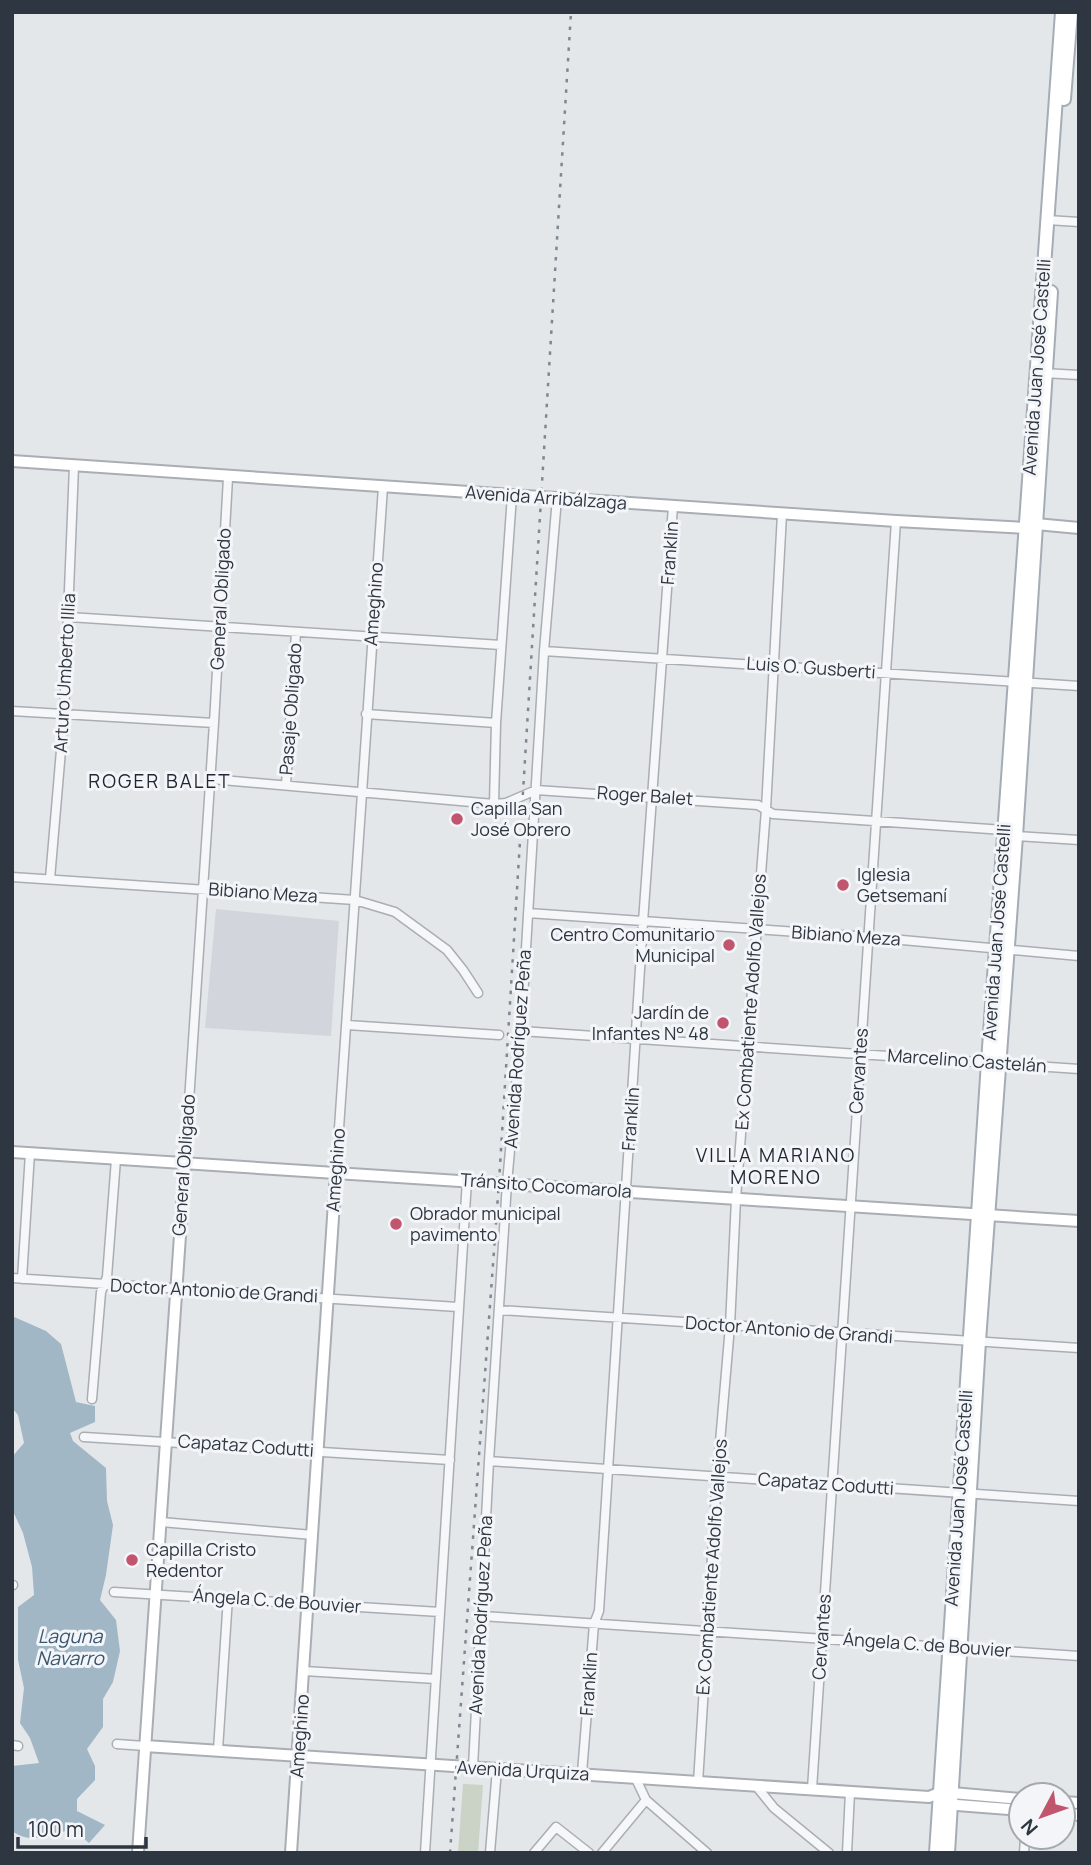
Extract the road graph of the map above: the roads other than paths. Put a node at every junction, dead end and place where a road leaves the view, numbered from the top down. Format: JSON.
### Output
{"nodes":[{"id":1,"x":1062,"y":12,"type":"edge"},
{"id":2,"x":1070,"y":12,"type":"edge"},
{"id":3,"x":1069,"y":47,"type":"edge"},
{"id":4,"x":1051,"y":220,"type":"junction"},
{"id":5,"x":1079,"y":222,"type":"edge"},
{"id":6,"x":1041,"y":373,"type":"junction"},
{"id":7,"x":1079,"y":374,"type":"edge"},
{"id":8,"x":12,"y":461,"type":"edge"},
{"id":9,"x":74,"y":466,"type":"junction"},
{"id":10,"x":228,"y":478,"type":"junction"},
{"id":11,"x":383,"y":487,"type":"junction"},
{"id":12,"x":512,"y":495,"type":"junction"},
{"id":13,"x":557,"y":498,"type":"junction"},
{"id":14,"x":673,"y":506,"type":"junction"},
{"id":15,"x":782,"y":514,"type":"junction"},
{"id":16,"x":896,"y":521,"type":"junction"},
{"id":17,"x":1031,"y":526,"type":"junction"},
{"id":18,"x":1079,"y":527,"type":"edge"},
{"id":19,"x":69,"y":617,"type":"junction"},
{"id":20,"x":218,"y":627,"type":"junction"},
{"id":21,"x":296,"y":632,"type":"junction"},
{"id":22,"x":372,"y":637,"type":"junction"},
{"id":23,"x":501,"y":645,"type":"junction"},
{"id":24,"x":544,"y":651,"type":"junction"},
{"id":25,"x":663,"y":658,"type":"junction"},
{"id":26,"x":772,"y":665,"type":"junction"},
{"id":27,"x":887,"y":673,"type":"junction"},
{"id":28,"x":1021,"y":682,"type":"junction"},
{"id":29,"x":1079,"y":686,"type":"edge"},
{"id":30,"x":12,"y":711,"type":"edge"},
{"id":31,"x":366,"y":714,"type":"junction"},
{"id":32,"x":64,"y":715,"type":"junction"},
{"id":33,"x":214,"y":723,"type":"junction"},
{"id":34,"x":496,"y":723,"type":"junction"},
{"id":35,"x":211,"y":779,"type":"junction"},
{"id":36,"x":286,"y":785,"type":"junction"},
{"id":37,"x":536,"y":790,"type":"junction"},
{"id":38,"x":362,"y":792,"type":"junction"},
{"id":39,"x":653,"y":796,"type":"junction"},
{"id":40,"x":494,"y":804,"type":"junction"},
{"id":41,"x":766,"y":809,"type":"junction"},
{"id":42,"x":877,"y":822,"type":"junction"},
{"id":43,"x":1010,"y":833,"type":"junction"},
{"id":44,"x":1079,"y":840,"type":"edge"},
{"id":45,"x":12,"y":877,"type":"edge"},
{"id":46,"x":50,"y":879,"type":"junction"},
{"id":47,"x":202,"y":888,"type":"junction"},
{"id":48,"x":355,"y":900,"type":"junction"},
{"id":49,"x":528,"y":913,"type":"junction"},
{"id":50,"x":643,"y":922,"type":"junction"},
{"id":51,"x":756,"y":929,"type":"junction"},
{"id":52,"x":869,"y":937,"type":"junction"},
{"id":53,"x":1002,"y":949,"type":"junction"},
{"id":54,"x":1079,"y":956,"type":"edge"},
{"id":55,"x":478,"y":993,"type":"dead end"},
{"id":56,"x":346,"y":1026,"type":"junction"},
{"id":57,"x":521,"y":1031,"type":"junction"},
{"id":58,"x":499,"y":1035,"type":"dead end"},
{"id":59,"x":637,"y":1038,"type":"junction"},
{"id":60,"x":748,"y":1046,"type":"junction"},
{"id":61,"x":860,"y":1054,"type":"junction"},
{"id":62,"x":994,"y":1063,"type":"junction"},
{"id":63,"x":1079,"y":1069,"type":"edge"},
{"id":64,"x":12,"y":1152,"type":"edge"},
{"id":65,"x":30,"y":1153,"type":"junction"},
{"id":66,"x":116,"y":1159,"type":"junction"},
{"id":67,"x":185,"y":1162,"type":"junction"},
{"id":68,"x":336,"y":1172,"type":"junction"},
{"id":69,"x":467,"y":1180,"type":"junction"},
{"id":70,"x":507,"y":1183,"type":"junction"},
{"id":71,"x":625,"y":1191,"type":"junction"},
{"id":72,"x":736,"y":1199,"type":"junction"},
{"id":73,"x":849,"y":1207,"type":"junction"},
{"id":74,"x":984,"y":1214,"type":"junction"},
{"id":75,"x":1079,"y":1221,"type":"edge"},
{"id":76,"x":17,"y":1279,"type":"edge"},
{"id":77,"x":103,"y":1285,"type":"junction"},
{"id":78,"x":175,"y":1288,"type":"junction"},
{"id":79,"x":328,"y":1298,"type":"junction"},
{"id":80,"x":458,"y":1307,"type":"junction"},
{"id":81,"x":499,"y":1310,"type":"junction"},
{"id":82,"x":618,"y":1318,"type":"junction"},
{"id":83,"x":730,"y":1326,"type":"junction"},
{"id":84,"x":842,"y":1334,"type":"junction"},
{"id":85,"x":974,"y":1342,"type":"junction"},
{"id":86,"x":1079,"y":1348,"type":"edge"},
{"id":87,"x":92,"y":1399,"type":"dead end"},
{"id":88,"x":83,"y":1437,"type":"dead end"},
{"id":89,"x":166,"y":1441,"type":"junction"},
{"id":90,"x":318,"y":1452,"type":"junction"},
{"id":91,"x":450,"y":1460,"type":"junction"},
{"id":92,"x":489,"y":1461,"type":"junction"},
{"id":93,"x":607,"y":1469,"type":"junction"},
{"id":94,"x":717,"y":1477,"type":"junction"},
{"id":95,"x":832,"y":1485,"type":"junction"},
{"id":96,"x":966,"y":1494,"type":"junction"},
{"id":97,"x":1079,"y":1502,"type":"edge"},
{"id":98,"x":162,"y":1522,"type":"junction"},
{"id":99,"x":313,"y":1535,"type":"junction"},
{"id":100,"x":114,"y":1592,"type":"dead end"},
{"id":101,"x":155,"y":1593,"type":"junction"},
{"id":102,"x":228,"y":1597,"type":"junction"},
{"id":103,"x":309,"y":1603,"type":"junction"},
{"id":104,"x":440,"y":1612,"type":"junction"},
{"id":105,"x":482,"y":1616,"type":"junction"},
{"id":106,"x":594,"y":1624,"type":"junction"},
{"id":107,"x":708,"y":1630,"type":"junction"},
{"id":108,"x":822,"y":1638,"type":"junction"},
{"id":109,"x":955,"y":1647,"type":"junction"},
{"id":110,"x":1079,"y":1656,"type":"edge"},
{"id":111,"x":304,"y":1671,"type":"junction"},
{"id":112,"x":436,"y":1679,"type":"junction"},
{"id":113,"x":117,"y":1744,"type":"dead end"},
{"id":114,"x":145,"y":1746,"type":"junction"},
{"id":115,"x":218,"y":1750,"type":"junction"},
{"id":116,"x":299,"y":1755,"type":"junction"},
{"id":117,"x":430,"y":1765,"type":"junction"},
{"id":118,"x":473,"y":1767,"type":"junction"},
{"id":119,"x":497,"y":1769,"type":"junction"},
{"id":120,"x":582,"y":1773,"type":"junction"},
{"id":121,"x":636,"y":1779,"type":"junction"},
{"id":122,"x":698,"y":1783,"type":"junction"},
{"id":123,"x":757,"y":1787,"type":"junction"},
{"id":124,"x":812,"y":1789,"type":"junction"},
{"id":125,"x":850,"y":1792,"type":"junction"},
{"id":126,"x":943,"y":1798,"type":"junction"},
{"id":127,"x":1007,"y":1799,"type":"edge"},
{"id":128,"x":646,"y":1800,"type":"junction"},
{"id":129,"x":1007,"y":1808,"type":"edge"},
{"id":130,"x":847,"y":1849,"type":"edge"},
{"id":131,"x":138,"y":1853,"type":"edge"},
{"id":132,"x":291,"y":1853,"type":"edge"},
{"id":133,"x":425,"y":1853,"type":"edge"},
{"id":134,"x":489,"y":1853,"type":"edge"},
{"id":135,"x":534,"y":1853,"type":"edge"},
{"id":136,"x":589,"y":1853,"type":"edge"},
{"id":137,"x":602,"y":1853,"type":"edge"},
{"id":138,"x":707,"y":1853,"type":"edge"},
{"id":139,"x":829,"y":1853,"type":"edge"},
{"id":140,"x":840,"y":1853,"type":"edge"},
{"id":141,"x":936,"y":1853,"type":"edge"},
{"id":142,"x":948,"y":1853,"type":"edge"}],
"edges":[{"from":1,"to":3,"type":"main road","name":"Avenida Juan José Castelli"},
{"from":2,"to":3,"type":"main road","name":"Avenida Juan José Castelli"},
{"from":3,"to":4,"type":"main road","name":"Avenida Juan José Castelli"},
{"from":4,"to":5,"type":"street"},
{"from":4,"to":6,"type":"main road","name":"Avenida Juan José Castelli"},
{"from":6,"to":7,"type":"street"},
{"from":6,"to":17,"type":"main road","name":"Avenida Juan José Castelli"},
{"from":8,"to":9,"type":"street","name":"Avenida Arribálzaga"},
{"from":9,"to":10,"type":"street","name":"Avenida Arribálzaga"},
{"from":9,"to":19,"type":"street","name":"Arturo Umberto Illia"},
{"from":10,"to":11,"type":"street","name":"Avenida Arribálzaga"},
{"from":10,"to":20,"type":"street","name":"General Obligado"},
{"from":11,"to":12,"type":"street","name":"Avenida Arribálzaga"},
{"from":11,"to":22,"type":"street","name":"Ameghino"},
{"from":12,"to":13,"type":"street","name":"Avenida Arribálzaga"},
{"from":12,"to":23,"type":"street"},
{"from":13,"to":14,"type":"street","name":"Avenida Arribálzaga"},
{"from":13,"to":24,"type":"street","name":"Avenida Rodríguez Peña"},
{"from":14,"to":15,"type":"street","name":"Avenida Arribálzaga"},
{"from":14,"to":25,"type":"street","name":"Franklin"},
{"from":15,"to":16,"type":"street","name":"Avenida Arribálzaga"},
{"from":15,"to":26,"type":"street","name":"Ex Combatiente Adolfo Vallejos"},
{"from":16,"to":17,"type":"street","name":"Avenida Arribálzaga"},
{"from":16,"to":27,"type":"street","name":"Cervantes"},
{"from":17,"to":18,"type":"street","name":"Avenida Arribálzaga"},
{"from":17,"to":28,"type":"main road","name":"Avenida Juan José Castelli"},
{"from":19,"to":20,"type":"street"},
{"from":19,"to":32,"type":"street","name":"Arturo Umberto Illia"},
{"from":20,"to":21,"type":"street"},
{"from":20,"to":33,"type":"street","name":"General Obligado"},
{"from":21,"to":22,"type":"street"},
{"from":21,"to":36,"type":"street","name":"Pasaje Obligado"},
{"from":22,"to":23,"type":"street"},
{"from":22,"to":31,"type":"street","name":"Ameghino"},
{"from":23,"to":34,"type":"street"},
{"from":24,"to":25,"type":"street","name":"Luis O. Gusberti"},
{"from":24,"to":37,"type":"street","name":"Avenida Rodríguez Peña"},
{"from":25,"to":26,"type":"street","name":"Luis O. Gusberti"},
{"from":25,"to":39,"type":"street","name":"Franklin"},
{"from":26,"to":27,"type":"street","name":"Luis O. Gusberti"},
{"from":26,"to":41,"type":"street","name":"Ex Combatiente Adolfo Vallejos"},
{"from":27,"to":28,"type":"street","name":"Luis O. Gusberti"},
{"from":27,"to":42,"type":"street","name":"Cervantes"},
{"from":28,"to":29,"type":"street","name":"Luis O. Gusberti"},
{"from":28,"to":43,"type":"main road","name":"Avenida Juan José Castelli"},
{"from":30,"to":32,"type":"street"},
{"from":31,"to":34,"type":"street"},
{"from":31,"to":38,"type":"street","name":"Ameghino"},
{"from":32,"to":33,"type":"street"},
{"from":32,"to":46,"type":"street","name":"Arturo Umberto Illia"},
{"from":33,"to":35,"type":"street","name":"General Obligado"},
{"from":34,"to":40,"type":"street"},
{"from":35,"to":36,"type":"street","name":"Roger Balet"},
{"from":35,"to":47,"type":"street","name":"General Obligado"},
{"from":36,"to":38,"type":"street","name":"Roger Balet"},
{"from":37,"to":39,"type":"street","name":"Roger Balet"},
{"from":37,"to":40,"type":"street","name":"Roger Balet"},
{"from":37,"to":49,"type":"street","name":"Avenida Rodríguez Peña"},
{"from":38,"to":40,"type":"street","name":"Roger Balet"},
{"from":38,"to":48,"type":"street","name":"Ameghino"},
{"from":39,"to":41,"type":"street","name":"Roger Balet"},
{"from":39,"to":50,"type":"street","name":"Franklin"},
{"from":41,"to":42,"type":"street","name":"Roger Balet"},
{"from":41,"to":51,"type":"street","name":"Ex Combatiente Adolfo Vallejos"},
{"from":42,"to":43,"type":"street","name":"Roger Balet"},
{"from":42,"to":52,"type":"street","name":"Cervantes"},
{"from":43,"to":44,"type":"street","name":"Roger Balet"},
{"from":43,"to":53,"type":"main road","name":"Avenida Juan José Castelli"},
{"from":45,"to":46,"type":"street","name":"Bibiano Meza"},
{"from":46,"to":47,"type":"street","name":"Bibiano Meza"},
{"from":47,"to":48,"type":"street","name":"Bibiano Meza"},
{"from":47,"to":67,"type":"street","name":"General Obligado"},
{"from":48,"to":55,"type":"street","name":"Bibiano Meza"},
{"from":48,"to":56,"type":"street","name":"Ameghino"},
{"from":49,"to":50,"type":"street","name":"Bibiano Meza"},
{"from":49,"to":57,"type":"street","name":"Avenida Rodríguez Peña"},
{"from":50,"to":51,"type":"street","name":"Bibiano Meza"},
{"from":50,"to":59,"type":"street","name":"Franklin"},
{"from":51,"to":52,"type":"street","name":"Bibiano Meza"},
{"from":51,"to":60,"type":"street","name":"Ex Combatiente Adolfo Vallejos"},
{"from":52,"to":53,"type":"street","name":"Bibiano Meza"},
{"from":52,"to":61,"type":"street","name":"Cervantes"},
{"from":53,"to":54,"type":"street","name":"Bibiano Meza"},
{"from":53,"to":62,"type":"main road","name":"Avenida Juan José Castelli"},
{"from":56,"to":58,"type":"street"},
{"from":56,"to":68,"type":"street","name":"Ameghino"},
{"from":57,"to":59,"type":"street","name":"Marcelino Castelán"},
{"from":57,"to":70,"type":"street","name":"Avenida Rodríguez Peña"},
{"from":59,"to":60,"type":"street","name":"Marcelino Castelán"},
{"from":59,"to":71,"type":"street","name":"Franklin"},
{"from":60,"to":61,"type":"street","name":"Marcelino Castelán"},
{"from":60,"to":72,"type":"street","name":"Ex Combatiente Adolfo Vallejos"},
{"from":61,"to":62,"type":"street","name":"Marcelino Castelán"},
{"from":61,"to":73,"type":"street","name":"Cervantes"},
{"from":62,"to":63,"type":"street","name":"Marcelino Castelán"},
{"from":62,"to":74,"type":"main road","name":"Avenida Juan José Castelli"},
{"from":64,"to":65,"type":"street","name":"Tránsito Cocomarola"},
{"from":65,"to":66,"type":"street","name":"Tránsito Cocomarola"},
{"from":65,"to":76,"type":"street"},
{"from":66,"to":67,"type":"street","name":"Tránsito Cocomarola"},
{"from":66,"to":77,"type":"street"},
{"from":67,"to":68,"type":"street","name":"Tránsito Cocomarola"},
{"from":67,"to":78,"type":"street","name":"General Obligado"},
{"from":68,"to":69,"type":"street","name":"Tránsito Cocomarola"},
{"from":68,"to":79,"type":"street","name":"Ameghino"},
{"from":69,"to":70,"type":"street","name":"Tránsito Cocomarola"},
{"from":69,"to":80,"type":"street"},
{"from":70,"to":71,"type":"street","name":"Tránsito Cocomarola"},
{"from":70,"to":81,"type":"street","name":"Avenida Rodríguez Peña"},
{"from":71,"to":72,"type":"street","name":"Tránsito Cocomarola"},
{"from":71,"to":82,"type":"street","name":"Franklin"},
{"from":72,"to":73,"type":"street","name":"Tránsito Cocomarola"},
{"from":72,"to":83,"type":"street","name":"Ex Combatiente Adolfo Vallejos"},
{"from":73,"to":74,"type":"street","name":"Tránsito Cocomarola"},
{"from":73,"to":84,"type":"street","name":"Cervantes"},
{"from":74,"to":75,"type":"street","name":"Tránsito Cocomarola"},
{"from":74,"to":85,"type":"main road","name":"Avenida Juan José Castelli"},
{"from":76,"to":77,"type":"street","name":"Doctor Antonio de Grandi"},
{"from":77,"to":78,"type":"street","name":"Doctor Antonio de Grandi"},
{"from":77,"to":87,"type":"street"},
{"from":78,"to":79,"type":"street","name":"Doctor Antonio de Grandi"},
{"from":78,"to":89,"type":"street","name":"General Obligado"},
{"from":79,"to":80,"type":"street","name":"Doctor Antonio de Grandi"},
{"from":79,"to":90,"type":"street","name":"Ameghino"},
{"from":80,"to":91,"type":"street"},
{"from":81,"to":82,"type":"street","name":"Doctor Antonio de Grandi"},
{"from":81,"to":92,"type":"street","name":"Avenida Rodríguez Peña"},
{"from":82,"to":83,"type":"street","name":"Doctor Antonio de Grandi"},
{"from":82,"to":93,"type":"street","name":"Franklin"},
{"from":83,"to":84,"type":"street","name":"Doctor Antonio de Grandi"},
{"from":83,"to":94,"type":"street","name":"Ex Combatiente Adolfo Vallejos"},
{"from":84,"to":85,"type":"street","name":"Doctor Antonio de Grandi"},
{"from":84,"to":95,"type":"street","name":"Cervantes"},
{"from":85,"to":86,"type":"street","name":"Doctor Antonio de Grandi"},
{"from":85,"to":96,"type":"main road","name":"Avenida Juan José Castelli"},
{"from":88,"to":89,"type":"street","name":"Capataz Codutti"},
{"from":89,"to":90,"type":"street","name":"Capataz Codutti"},
{"from":89,"to":98,"type":"street","name":"General Obligado"},
{"from":90,"to":91,"type":"street","name":"Capataz Codutti"},
{"from":90,"to":99,"type":"street","name":"Ameghino"},
{"from":91,"to":104,"type":"street"},
{"from":92,"to":93,"type":"street","name":"Capataz Codutti"},
{"from":92,"to":105,"type":"street","name":"Avenida Rodríguez Peña"},
{"from":93,"to":94,"type":"street","name":"Capataz Codutti"},
{"from":93,"to":106,"type":"street","name":"Franklin"},
{"from":94,"to":95,"type":"street","name":"Capataz Codutti"},
{"from":94,"to":107,"type":"street","name":"Ex Combatiente Adolfo Vallejos"},
{"from":95,"to":96,"type":"street","name":"Capataz Codutti"},
{"from":95,"to":108,"type":"street","name":"Cervantes"},
{"from":96,"to":97,"type":"street","name":"Capataz Codutti"},
{"from":96,"to":109,"type":"main road","name":"Avenida Juan José Castelli"},
{"from":98,"to":99,"type":"street"},
{"from":98,"to":101,"type":"street","name":"General Obligado"},
{"from":99,"to":103,"type":"street","name":"Ameghino"},
{"from":100,"to":101,"type":"street","name":"Ángela C. de Bouvier"},
{"from":101,"to":102,"type":"street","name":"Ángela C. de Bouvier"},
{"from":101,"to":114,"type":"street","name":"General Obligado"},
{"from":102,"to":103,"type":"street","name":"Ángela C. de Bouvier"},
{"from":102,"to":115,"type":"street"},
{"from":103,"to":104,"type":"street","name":"Ángela C. de Bouvier"},
{"from":103,"to":111,"type":"street","name":"Ameghino"},
{"from":104,"to":112,"type":"street"},
{"from":105,"to":106,"type":"street","name":"Ángela C. de Bouvier"},
{"from":105,"to":118,"type":"street","name":"Avenida Rodríguez Peña"},
{"from":106,"to":107,"type":"street","name":"Ángela C. de Bouvier"},
{"from":106,"to":120,"type":"street","name":"Franklin"},
{"from":107,"to":108,"type":"street","name":"Ángela C. de Bouvier"},
{"from":107,"to":122,"type":"street","name":"Ex Combatiente Adolfo Vallejos"},
{"from":108,"to":109,"type":"street","name":"Ángela C. de Bouvier"},
{"from":108,"to":124,"type":"street","name":"Cervantes"},
{"from":109,"to":110,"type":"street","name":"Ángela C. de Bouvier"},
{"from":109,"to":126,"type":"main road","name":"Avenida Juan José Castelli"},
{"from":111,"to":112,"type":"street"},
{"from":111,"to":116,"type":"street","name":"Ameghino"},
{"from":112,"to":117,"type":"street"},
{"from":113,"to":114,"type":"street","name":"Avenida Urquiza"},
{"from":114,"to":115,"type":"street","name":"Avenida Urquiza"},
{"from":114,"to":131,"type":"street","name":"General Obligado"},
{"from":115,"to":116,"type":"street","name":"Avenida Urquiza"},
{"from":116,"to":117,"type":"street","name":"Avenida Urquiza"},
{"from":116,"to":132,"type":"street","name":"Ameghino"},
{"from":117,"to":118,"type":"street","name":"Avenida Urquiza"},
{"from":117,"to":133,"type":"street"},
{"from":118,"to":119,"type":"street","name":"Avenida Urquiza"},
{"from":119,"to":120,"type":"street","name":"Avenida Urquiza"},
{"from":119,"to":134,"type":"street"},
{"from":120,"to":121,"type":"street","name":"Avenida Urquiza"},
{"from":121,"to":122,"type":"street","name":"Avenida Urquiza"},
{"from":121,"to":128,"type":"street"},
{"from":122,"to":123,"type":"street","name":"Avenida Urquiza"},
{"from":123,"to":124,"type":"street","name":"Avenida Urquiza"},
{"from":123,"to":139,"type":"street"},
{"from":124,"to":125,"type":"street","name":"Avenida Urquiza"},
{"from":125,"to":126,"type":"street","name":"Avenida Urquiza"},
{"from":125,"to":130,"type":"street"},
{"from":126,"to":127,"type":"street","name":"Avenida Urquiza"},
{"from":126,"to":129,"type":"street","name":"Avenida Urquiza"},
{"from":126,"to":141,"type":"main road","name":"Avenida Juan José Castelli"},
{"from":126,"to":142,"type":"main road","name":"Avenida Juan José Castelli"},
{"from":128,"to":137,"type":"street"},
{"from":128,"to":138,"type":"street"},
{"from":130,"to":140,"type":"street"},
{"from":135,"to":136,"type":"street"}]}
